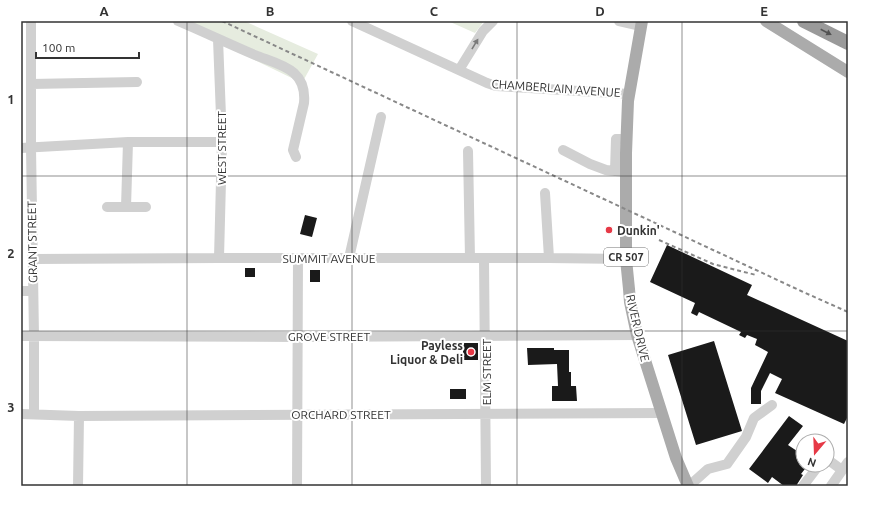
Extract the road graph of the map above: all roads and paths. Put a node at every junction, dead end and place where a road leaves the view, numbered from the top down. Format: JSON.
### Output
{"nodes":[{"id":1,"x":31,"y":21,"type":"edge"},
{"id":2,"x":352,"y":21,"type":"edge"},
{"id":3,"x":493,"y":21,"type":"edge"},
{"id":4,"x":619,"y":21,"type":"edge"},
{"id":5,"x":766,"y":21,"type":"edge"},
{"id":6,"x":804,"y":21,"type":"edge"},
{"id":7,"x":185,"y":22,"type":"edge"},
{"id":8,"x":642,"y":24,"type":"edge"},
{"id":9,"x":218,"y":39,"type":"junction"},
{"id":10,"x":848,"y":43,"type":"edge"},
{"id":11,"x":459,"y":70,"type":"junction"},
{"id":12,"x":848,"y":72,"type":"edge"},
{"id":13,"x":137,"y":82,"type":"dead end"},
{"id":14,"x":31,"y":84,"type":"junction"},
{"id":15,"x":629,"y":94,"type":"junction"},
{"id":16,"x":381,"y":117,"type":"dead end"},
{"id":17,"x":128,"y":142,"type":"junction"},
{"id":18,"x":222,"y":142,"type":"junction"},
{"id":19,"x":26,"y":148,"type":"edge"},
{"id":20,"x":563,"y":150,"type":"dead end"},
{"id":21,"x":468,"y":151,"type":"dead end"},
{"id":22,"x":296,"y":158,"type":"dead end"},
{"id":23,"x":620,"y":171,"type":"junction"},
{"id":24,"x":545,"y":193,"type":"dead end"},
{"id":25,"x":107,"y":207,"type":"dead end"},
{"id":26,"x":126,"y":207,"type":"junction"},
{"id":27,"x":146,"y":207,"type":"dead end"},
{"id":28,"x":219,"y":258,"type":"junction"},
{"id":29,"x":298,"y":258,"type":"junction"},
{"id":30,"x":349,"y":258,"type":"junction"},
{"id":31,"x":470,"y":258,"type":"junction"},
{"id":32,"x":484,"y":258,"type":"junction"},
{"id":33,"x":548,"y":258,"type":"junction"},
{"id":34,"x":33,"y":259,"type":"junction"},
{"id":35,"x":626,"y":259,"type":"junction"},
{"id":36,"x":21,"y":291,"type":"edge"},
{"id":37,"x":32,"y":291,"type":"junction"},
{"id":38,"x":637,"y":335,"type":"junction"},
{"id":39,"x":21,"y":336,"type":"edge"},
{"id":40,"x":34,"y":336,"type":"junction"},
{"id":41,"x":486,"y":336,"type":"junction"},
{"id":42,"x":298,"y":337,"type":"junction"},
{"id":43,"x":772,"y":405,"type":"dead end"},
{"id":44,"x":486,"y":413,"type":"junction"},
{"id":45,"x":661,"y":413,"type":"junction"},
{"id":46,"x":21,"y":414,"type":"edge"},
{"id":47,"x":34,"y":414,"type":"junction"},
{"id":48,"x":298,"y":414,"type":"junction"},
{"id":49,"x":79,"y":416,"type":"junction"},
{"id":50,"x":835,"y":462,"type":"edge"},
{"id":51,"x":845,"y":466,"type":"edge"},
{"id":52,"x":813,"y":473,"type":"edge"},
{"id":53,"x":78,"y":486,"type":"edge"},
{"id":54,"x":297,"y":486,"type":"edge"},
{"id":55,"x":486,"y":486,"type":"edge"},
{"id":56,"x":688,"y":486,"type":"edge"},
{"id":57,"x":803,"y":486,"type":"edge"},
{"id":58,"x":831,"y":486,"type":"edge"}],
"edges":[{"from":1,"to":14,"type":"street","name":"GRANT STREET"},
{"from":2,"to":11,"type":"street","name":"CHAMBERLAIN AVENUE"},
{"from":11,"to":3,"type":"street","one_way":true},
{"from":4,"to":8,"type":"street"},
{"from":5,"to":12,"type":"main road"},
{"from":6,"to":10,"type":"highway","one_way":true},
{"from":7,"to":9,"type":"street"},
{"from":8,"to":15,"type":"main road","name":"RIVER DRIVE","number":"CR 507"},
{"from":9,"to":18,"type":"street","name":"WEST STREET"},
{"from":9,"to":22,"type":"street"},
{"from":11,"to":15,"type":"street","name":"CHAMBERLAIN AVENUE"},
{"from":13,"to":14,"type":"street"},
{"from":14,"to":19,"type":"street","name":"GRANT STREET"},
{"from":15,"to":23,"type":"main road","name":"RIVER DRIVE","number":"CR 507"},
{"from":16,"to":30,"type":"street"},
{"from":17,"to":18,"type":"street"},
{"from":17,"to":19,"type":"street"},
{"from":17,"to":26,"type":"street"},
{"from":18,"to":28,"type":"street","name":"WEST STREET"},
{"from":19,"to":34,"type":"street","name":"GRANT STREET"},
{"from":20,"to":23,"type":"street"},
{"from":21,"to":31,"type":"street"},
{"from":23,"to":35,"type":"main road","name":"RIVER DRIVE","number":"CR 507"},
{"from":24,"to":33,"type":"street"},
{"from":25,"to":26,"type":"street"},
{"from":26,"to":27,"type":"street"},
{"from":28,"to":29,"type":"street","name":"SUMMIT AVENUE"},
{"from":28,"to":34,"type":"street","name":"SUMMIT AVENUE"},
{"from":29,"to":30,"type":"street","name":"SUMMIT AVENUE"},
{"from":29,"to":42,"type":"street"},
{"from":30,"to":31,"type":"street","name":"SUMMIT AVENUE"},
{"from":31,"to":32,"type":"street","name":"SUMMIT AVENUE"},
{"from":32,"to":33,"type":"street","name":"SUMMIT AVENUE"},
{"from":32,"to":41,"type":"street","name":"ELM STREET"},
{"from":33,"to":35,"type":"street","name":"SUMMIT AVENUE"},
{"from":34,"to":37,"type":"street","name":"GRANT STREET"},
{"from":35,"to":38,"type":"main road","name":"RIVER DRIVE","number":"CR 507"},
{"from":36,"to":37,"type":"street"},
{"from":37,"to":40,"type":"street","name":"GRANT STREET"},
{"from":38,"to":41,"type":"street","name":"GROVE STREET"},
{"from":38,"to":45,"type":"main road","name":"RIVER DRIVE","number":"CR 507"},
{"from":39,"to":40,"type":"street","name":"GROVE STREET"},
{"from":40,"to":42,"type":"street","name":"GROVE STREET"},
{"from":40,"to":47,"type":"street","name":"GRANT STREET"},
{"from":41,"to":42,"type":"street","name":"GROVE STREET"},
{"from":41,"to":44,"type":"street","name":"ELM STREET"},
{"from":42,"to":48,"type":"street"},
{"from":43,"to":56,"type":"street"},
{"from":44,"to":45,"type":"street","name":"ORCHARD STREET"},
{"from":44,"to":48,"type":"street","name":"ORCHARD STREET"},
{"from":44,"to":55,"type":"street","name":"ELM STREET"},
{"from":45,"to":56,"type":"main road","name":"RIVER DRIVE","number":"CR 507"},
{"from":46,"to":47,"type":"street","name":"ORCHARD STREET"},
{"from":47,"to":49,"type":"street","name":"ORCHARD STREET"},
{"from":48,"to":49,"type":"street","name":"ORCHARD STREET"},
{"from":48,"to":54,"type":"street"},
{"from":49,"to":53,"type":"street"},
{"from":50,"to":51,"type":"street"},
{"from":51,"to":58,"type":"street"},
{"from":52,"to":57,"type":"street"}]}
